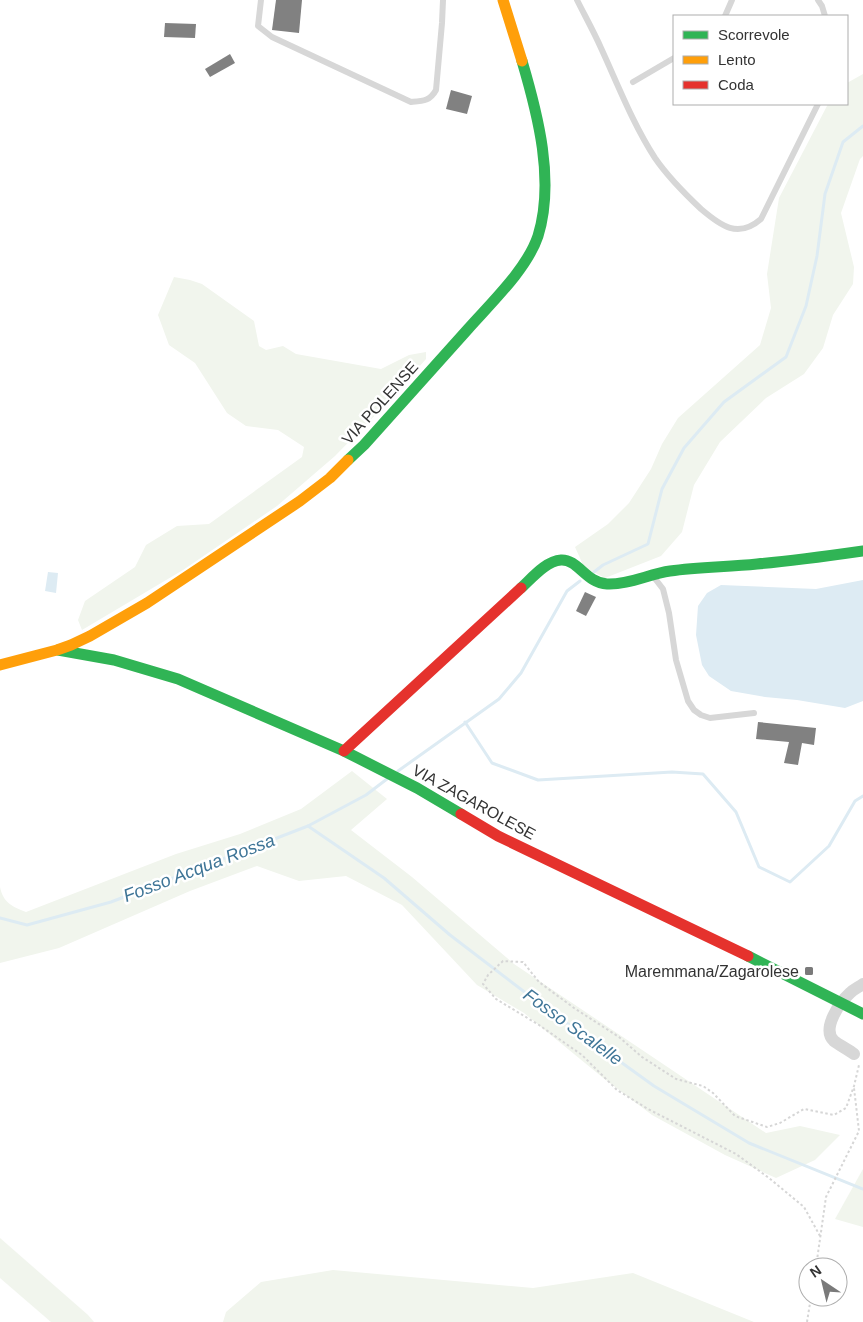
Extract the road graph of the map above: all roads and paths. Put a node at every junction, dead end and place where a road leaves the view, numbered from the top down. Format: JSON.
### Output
{"nodes":[{"id":1,"x":261,"y":0,"type":"edge"},
{"id":2,"x":443,"y":0,"type":"edge"},
{"id":3,"x":503,"y":0,"type":"edge"},
{"id":4,"x":577,"y":0,"type":"edge"},
{"id":5,"x":732,"y":0,"type":"edge"},
{"id":6,"x":818,"y":0,"type":"edge"},
{"id":7,"x":725,"y":15,"type":"edge"},
{"id":8,"x":825,"y":15,"type":"edge"},
{"id":9,"x":673,"y":59,"type":"edge"},
{"id":10,"x":633,"y":82,"type":"dead end"},
{"id":11,"x":818,"y":105,"type":"edge"},
{"id":12,"x":863,"y":550,"type":"edge"},
{"id":13,"x":651,"y":574,"type":"junction"},
{"id":14,"x":57,"y":650,"type":"junction"},
{"id":15,"x":0,"y":665,"type":"edge"},
{"id":16,"x":754,"y":713,"type":"dead end"},
{"id":17,"x":344,"y":751,"type":"junction"},
{"id":18,"x":863,"y":984,"type":"edge"},
{"id":19,"x":841,"y":1003,"type":"junction"},
{"id":20,"x":863,"y":1014,"type":"edge"},
{"id":21,"x":854,"y":1054,"type":"joint"},
{"id":22,"x":854,"y":1086,"type":"junction"},
{"id":23,"x":820,"y":1236,"type":"junction"},
{"id":24,"x":817,"y":1257,"type":"edge"},
{"id":25,"x":809,"y":1307,"type":"edge"},
{"id":26,"x":807,"y":1322,"type":"edge"}],
"edges":[{"from":1,"to":2,"type":"lane"},
{"from":3,"to":14,"type":"street","name":"VIA POLENSE"},
{"from":4,"to":11,"type":"lane"},
{"from":5,"to":7,"type":"lane"},
{"from":6,"to":8,"type":"lane"},
{"from":9,"to":10,"type":"lane"},
{"from":12,"to":13,"type":"street"},
{"from":13,"to":16,"type":"lane"},
{"from":13,"to":17,"type":"street"},
{"from":14,"to":15,"type":"street","name":"VIA POLENSE"},
{"from":14,"to":17,"type":"street","name":"VIA ZAGAROLESE"},
{"from":17,"to":19,"type":"street","name":"VIA ZAGAROLESE"},
{"from":18,"to":19,"type":"street"},
{"from":19,"to":20,"type":"street","name":"VIA ZAGAROLESE"},
{"from":19,"to":21,"type":"street"},
{"from":21,"to":22,"type":"path"},
{"from":22,"to":23,"type":"path"},
{"from":22,"to":23,"type":"path"},
{"from":23,"to":24,"type":"path"},
{"from":25,"to":26,"type":"path"}]}
